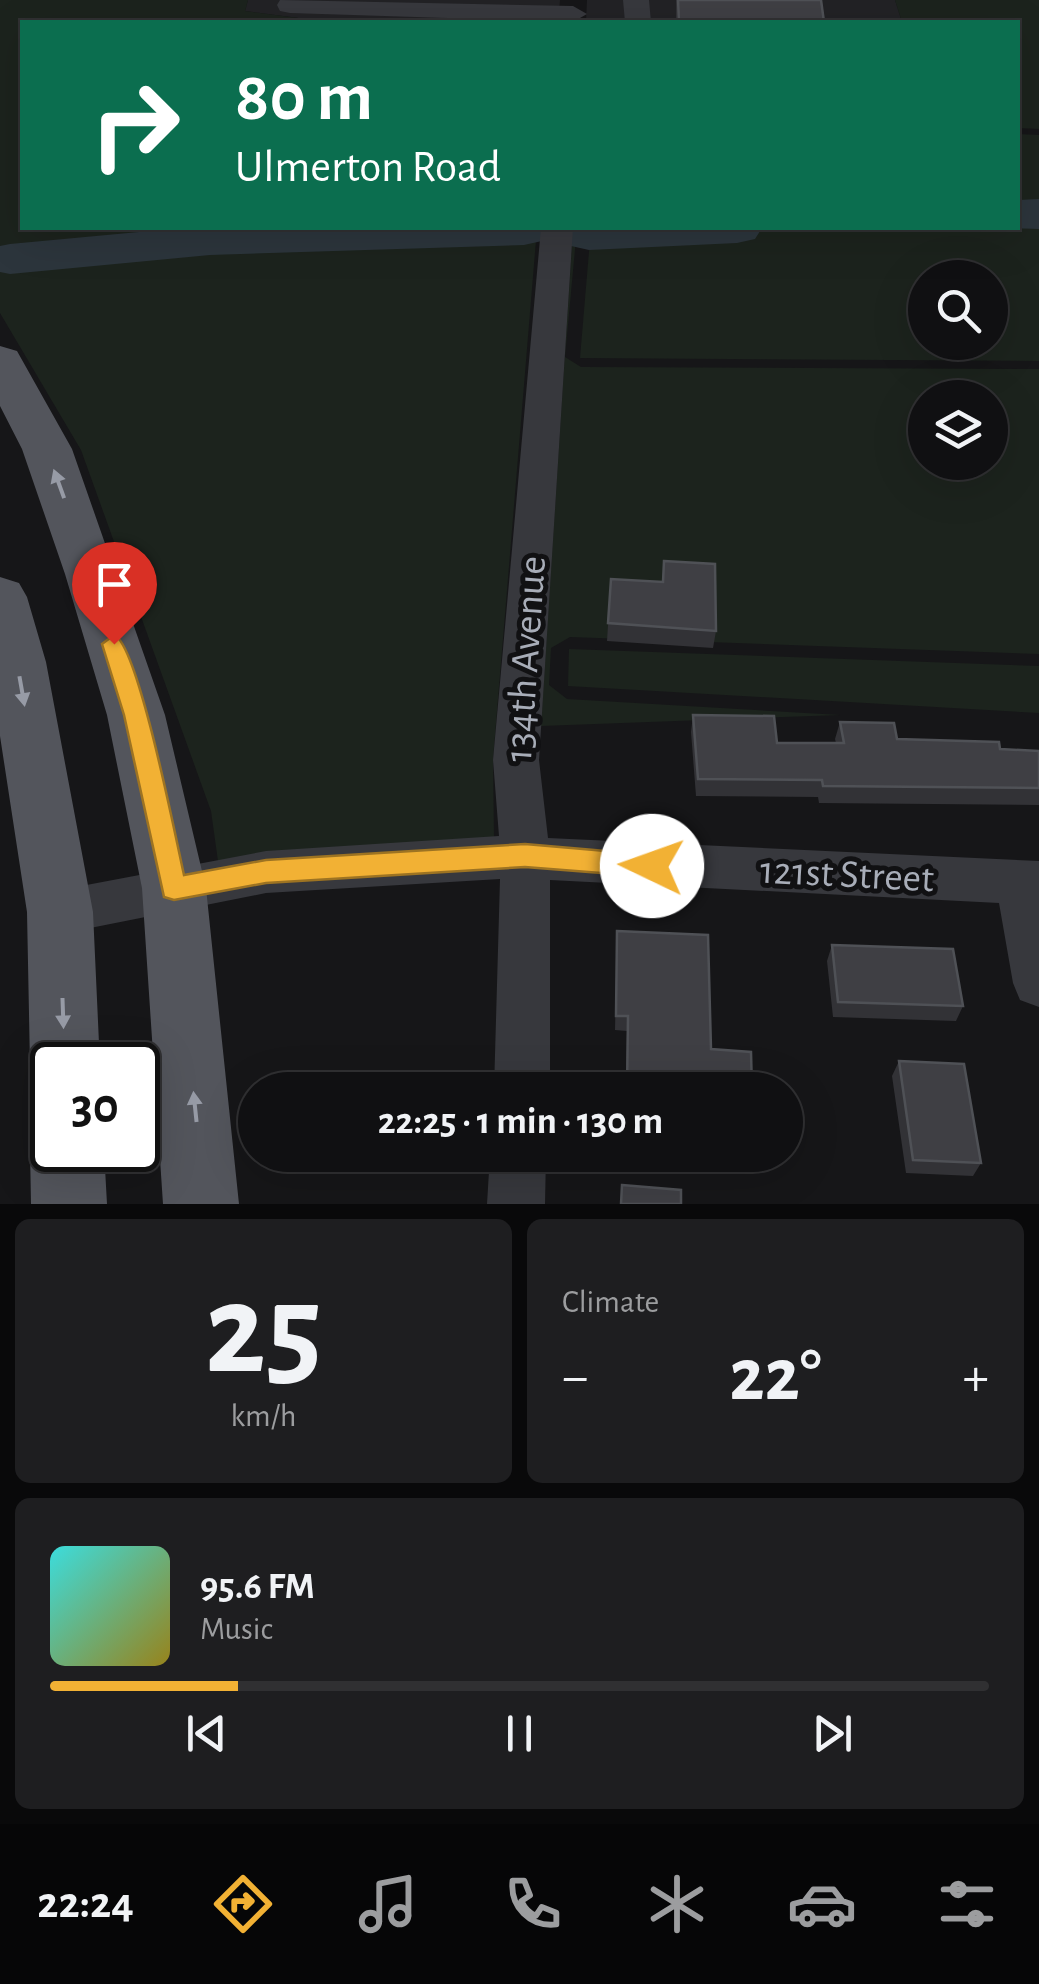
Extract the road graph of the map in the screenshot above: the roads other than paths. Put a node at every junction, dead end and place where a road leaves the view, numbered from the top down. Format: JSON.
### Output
{"nodes":[{"id":1,"x":375,"y":4,"type":"edge"},
{"id":2,"x":290,"y":5,"type":"dead end"},
{"id":3,"x":573,"y":12,"type":"edge"},
{"id":4,"x":557,"y":230,"type":"edge"},
{"id":5,"x":0,"y":361,"type":"edge"},
{"id":6,"x":0,"y":596,"type":"edge"},
{"id":7,"x":525,"y":856,"type":"junction"},
{"id":8,"x":1030,"y":883,"type":"edge"},
{"id":9,"x":174,"y":888,"type":"junction"},
{"id":10,"x":60,"y":912,"type":"junction"},
{"id":11,"x":1039,"y":983,"type":"edge"},
{"id":12,"x":64,"y":1042,"type":"edge"},
{"id":13,"x":523,"y":1072,"type":"edge"},
{"id":14,"x":68,"y":1172,"type":"edge"},
{"id":15,"x":517,"y":1172,"type":"edge"},
{"id":16,"x":69,"y":1204,"type":"edge"},
{"id":17,"x":200,"y":1204,"type":"edge"},
{"id":18,"x":516,"y":1204,"type":"edge"}],
"edges":[{"from":1,"to":2,"type":"street"},
{"from":1,"to":3,"type":"street"},
{"from":4,"to":7,"type":"street","name":"134th Avenue"},
{"from":9,"to":5,"type":"main road","one_way":true},
{"from":6,"to":10,"type":"main road","one_way":true},
{"from":7,"to":8,"type":"street","name":"121st Street"},
{"from":7,"to":9,"type":"street","name":"121st Street"},
{"from":7,"to":13,"type":"street","name":"134th Avenue"},
{"from":8,"to":11,"type":"street"},
{"from":9,"to":10,"type":"street","name":"121st Street"},
{"from":17,"to":9,"type":"main road","one_way":true},
{"from":10,"to":12,"type":"main road","one_way":true},
{"from":14,"to":16,"type":"main road"},
{"from":15,"to":18,"type":"street"}]}
